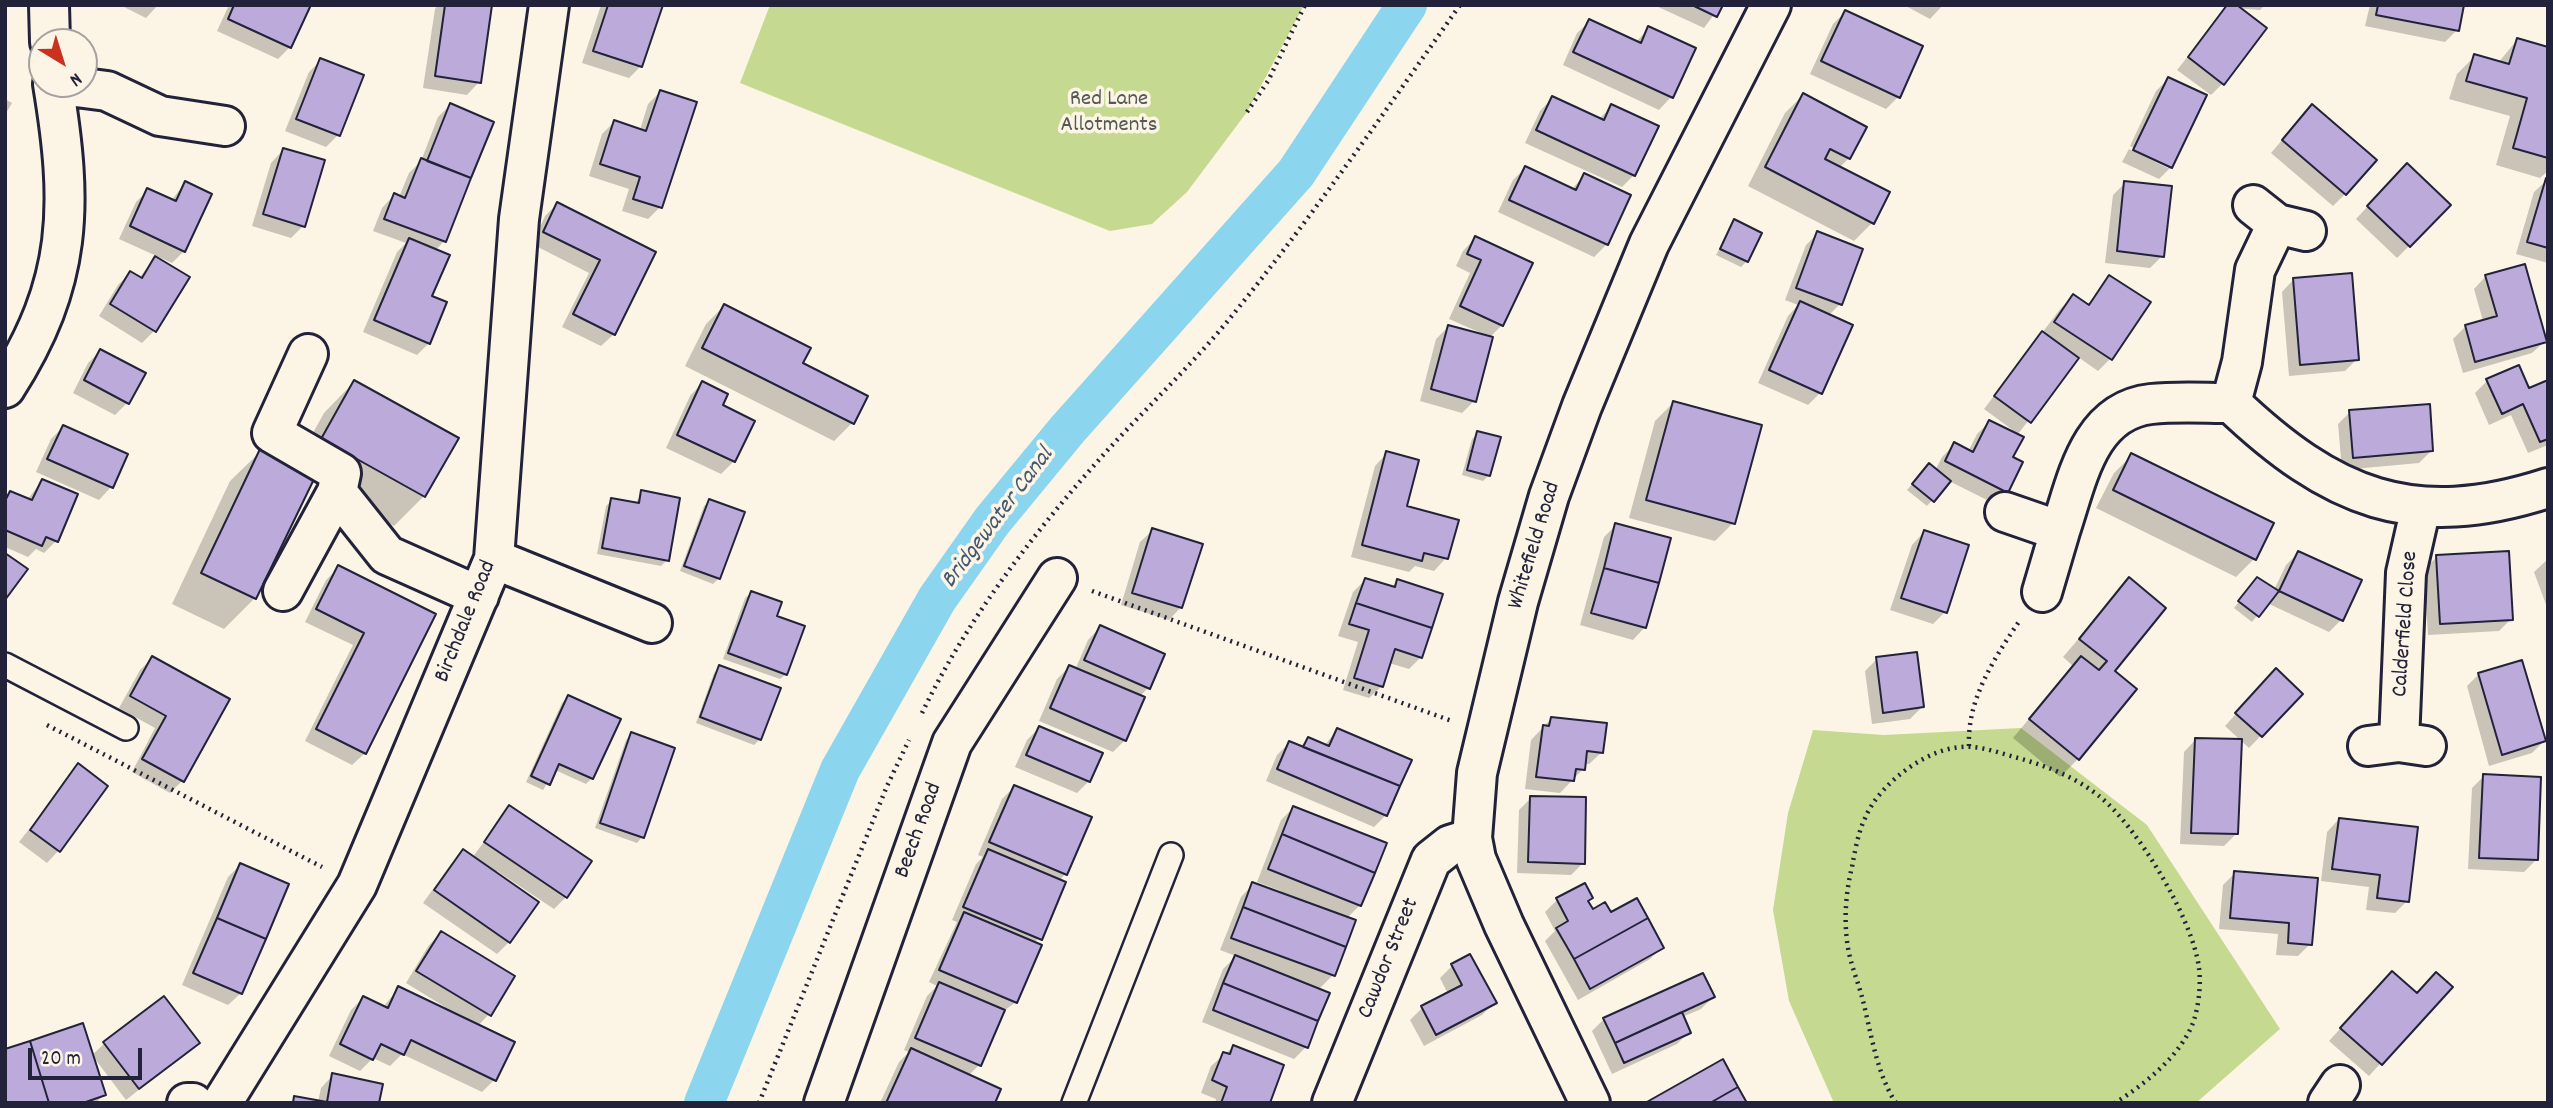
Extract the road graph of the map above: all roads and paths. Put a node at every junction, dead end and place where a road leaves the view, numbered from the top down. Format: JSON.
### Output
{"nodes":[{"id":1,"x":49,"y":5,"type":"edge"},
{"id":2,"x":549,"y":5,"type":"edge"},
{"id":3,"x":1305,"y":5,"type":"edge"},
{"id":4,"x":1460,"y":5,"type":"edge"},
{"id":5,"x":1771,"y":5,"type":"edge"},
{"id":6,"x":50,"y":28,"type":"edge"},
{"id":7,"x":98,"y":90,"type":"edge"},
{"id":8,"x":55,"y":98,"type":"edge"},
{"id":9,"x":1247,"y":113,"type":"dead end"},
{"id":10,"x":225,"y":126,"type":"dead end"},
{"id":11,"x":2279,"y":220,"type":"dead end"},
{"id":12,"x":308,"y":354,"type":"dead end"},
{"id":13,"x":5,"y":388,"type":"edge"},
{"id":14,"x":2231,"y":402,"type":"junction"},
{"id":15,"x":2548,"y":488,"type":"edge"},
{"id":16,"x":337,"y":492,"type":"junction"},
{"id":17,"x":2421,"y":507,"type":"junction"},
{"id":18,"x":2005,"y":512,"type":"dead end"},
{"id":19,"x":2060,"y":531,"type":"junction"},
{"id":20,"x":494,"y":559,"type":"junction"},
{"id":21,"x":1057,"y":578,"type":"joint"},
{"id":22,"x":283,"y":591,"type":"dead end"},
{"id":23,"x":2042,"y":592,"type":"joint"},
{"id":24,"x":479,"y":596,"type":"junction"},
{"id":25,"x":652,"y":623,"type":"dead end"},
{"id":26,"x":5,"y":665,"type":"edge"},
{"id":27,"x":922,"y":714,"type":"dead end"},
{"id":28,"x":45,"y":724,"type":"dead end"},
{"id":29,"x":126,"y":728,"type":"dead end"},
{"id":30,"x":1486,"y":734,"type":"junction"},
{"id":31,"x":910,"y":738,"type":"dead end"},
{"id":32,"x":2398,"y":745,"type":"dead end"},
{"id":33,"x":1969,"y":746,"type":"junction"},
{"id":34,"x":1472,"y":838,"type":"junction"},
{"id":35,"x":1171,"y":855,"type":"dead end"},
{"id":36,"x":357,"y":885,"type":"junction"},
{"id":37,"x":187,"y":1103,"type":"edge"},
{"id":38,"x":193,"y":1103,"type":"edge"},
{"id":39,"x":222,"y":1103,"type":"edge"},
{"id":40,"x":759,"y":1103,"type":"edge"},
{"id":41,"x":824,"y":1103,"type":"edge"},
{"id":42,"x":1074,"y":1103,"type":"edge"},
{"id":43,"x":1332,"y":1103,"type":"edge"},
{"id":44,"x":1590,"y":1103,"type":"edge"},
{"id":45,"x":1896,"y":1103,"type":"edge"},
{"id":46,"x":2115,"y":1103,"type":"edge"}],
"edges":[{"from":1,"to":6,"type":"street"},
{"from":2,"to":20,"type":"street","name":"Birchdale Road"},
{"from":3,"to":9,"type":"path"},
{"from":4,"to":27,"type":"path"},
{"from":5,"to":30,"type":"street","name":"Whitefield Road"},
{"from":7,"to":10,"type":"street"},
{"from":8,"to":13,"type":"street"},
{"from":11,"to":14,"type":"street"},
{"from":12,"to":16,"type":"street"},
{"from":14,"to":17,"type":"street"},
{"from":14,"to":19,"type":"street"},
{"from":15,"to":17,"type":"street"},
{"from":16,"to":22,"type":"street"},
{"from":16,"to":24,"type":"street"},
{"from":17,"to":32,"type":"street","name":"Calderfield Close"},
{"from":18,"to":19,"type":"street"},
{"from":19,"to":23,"type":"street"},
{"from":20,"to":24,"type":"street","name":"Birchdale Road"},
{"from":20,"to":25,"type":"street"},
{"from":21,"to":30,"type":"path"},
{"from":21,"to":41,"type":"street","name":"Beech Road"},
{"from":23,"to":33,"type":"path"},
{"from":24,"to":36,"type":"street","name":"Birchdale Road"},
{"from":26,"to":29,"type":"lane"},
{"from":28,"to":36,"type":"path"},
{"from":30,"to":34,"type":"street","name":"Whitefield Road"},
{"from":31,"to":40,"type":"path"},
{"from":33,"to":45,"type":"path"},
{"from":33,"to":46,"type":"path"},
{"from":34,"to":43,"type":"street","name":"Cawdor Street"},
{"from":34,"to":44,"type":"street","name":"Whitefield Road"},
{"from":35,"to":42,"type":"lane"},
{"from":36,"to":39,"type":"street","name":"Birchdale Road"},
{"from":37,"to":38,"type":"street"}]}
